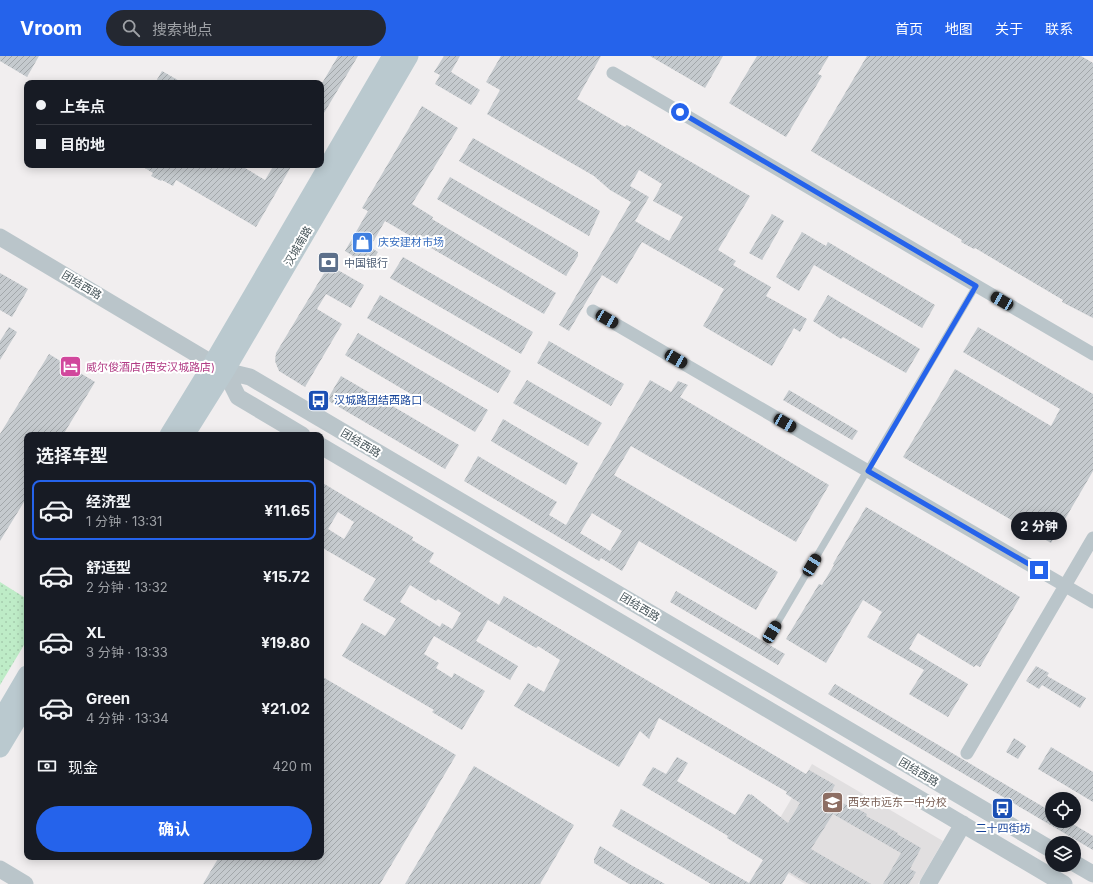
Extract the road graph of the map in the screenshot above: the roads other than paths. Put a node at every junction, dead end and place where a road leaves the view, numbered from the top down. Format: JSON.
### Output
{"nodes":[{"id":1,"x":392,"y":56,"type":"edge"},
{"id":2,"x":409,"y":56,"type":"edge"},
{"id":3,"x":613,"y":73,"type":"dead end"},
{"id":4,"x":0,"y":237,"type":"edge"},
{"id":5,"x":976,"y":286,"type":"junction"},
{"id":6,"x":593,"y":311,"type":"dead end"},
{"id":7,"x":1093,"y":354,"type":"edge"},
{"id":8,"x":219,"y":367,"type":"junction"},
{"id":9,"x":171,"y":432,"type":"edge"},
{"id":10,"x":186,"y":432,"type":"edge"},
{"id":11,"x":297,"y":432,"type":"edge"},
{"id":12,"x":324,"y":448,"type":"edge"},
{"id":13,"x":868,"y":471,"type":"junction"},
{"id":14,"x":1093,"y":538,"type":"edge"},
{"id":15,"x":1065,"y":586,"type":"junction"},
{"id":16,"x":1093,"y":602,"type":"edge"},
{"id":17,"x":772,"y":632,"type":"dead end"},
{"id":18,"x":24,"y":680,"type":"edge"},
{"id":19,"x":24,"y":708,"type":"edge"},
{"id":20,"x":0,"y":720,"type":"edge"},
{"id":21,"x":0,"y":748,"type":"edge"},
{"id":22,"x":967,"y":753,"type":"dead end"},
{"id":23,"x":963,"y":824,"type":"junction"},
{"id":24,"x":1045,"y":846,"type":"edge"},
{"id":25,"x":1081,"y":867,"type":"edge"},
{"id":26,"x":0,"y":869,"type":"edge"},
{"id":27,"x":1093,"y":874,"type":"edge"},
{"id":28,"x":25,"y":884,"type":"edge"},
{"id":29,"x":928,"y":884,"type":"edge"},
{"id":30,"x":1064,"y":884,"type":"edge"}],
"edges":[{"from":1,"to":8,"type":"main road","name":"汉城南路"},
{"from":2,"to":8,"type":"main road","name":"汉城南路"},
{"from":3,"to":5,"type":"street"},
{"from":4,"to":8,"type":"street","name":"团结西路"},
{"from":5,"to":7,"type":"street"},
{"from":5,"to":13,"type":"lane"},
{"from":6,"to":13,"type":"street"},
{"from":8,"to":9,"type":"main road","name":"汉城南路"},
{"from":8,"to":10,"type":"main road","name":"汉城南路"},
{"from":8,"to":11,"type":"street"},
{"from":8,"to":24,"type":"street","name":"团结西路"},
{"from":12,"to":23,"type":"street","name":"团结西路"},
{"from":13,"to":15,"type":"street"},
{"from":13,"to":17,"type":"lane"},
{"from":14,"to":15,"type":"street"},
{"from":15,"to":16,"type":"street"},
{"from":15,"to":22,"type":"street"},
{"from":18,"to":20,"type":"main road"},
{"from":19,"to":21,"type":"main road"},
{"from":23,"to":29,"type":"street"},
{"from":23,"to":30,"type":"street","name":"团结西路"},
{"from":25,"to":27,"type":"street"},
{"from":26,"to":28,"type":"street"}]}
